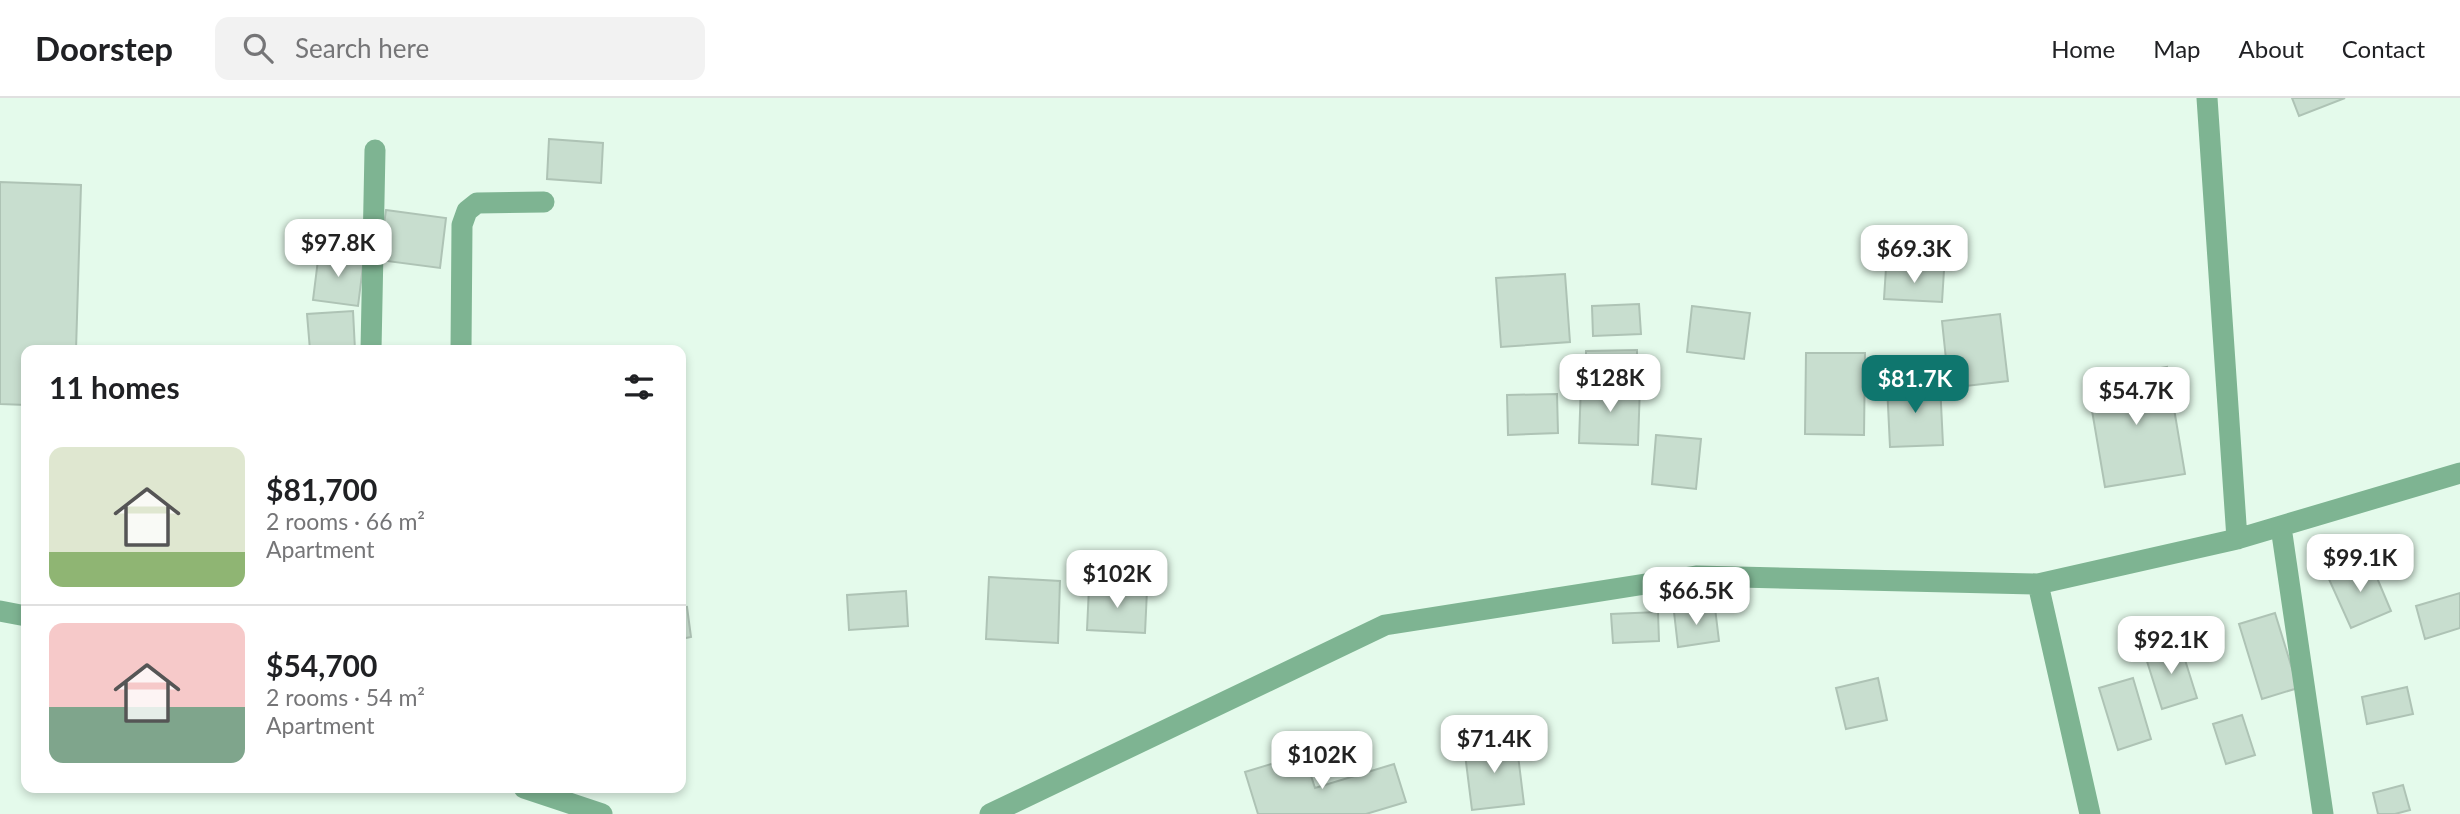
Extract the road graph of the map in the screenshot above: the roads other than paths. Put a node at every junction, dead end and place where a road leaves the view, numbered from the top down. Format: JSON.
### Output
{"nodes":[{"id":1,"x":2207,"y":98,"type":"edge"},
{"id":2,"x":375,"y":150,"type":"dead end"},
{"id":3,"x":544,"y":202,"type":"dead end"},
{"id":4,"x":371,"y":345,"type":"edge"},
{"id":5,"x":461,"y":345,"type":"edge"},
{"id":6,"x":2460,"y":473,"type":"edge"},
{"id":7,"x":2281,"y":527,"type":"junction"},
{"id":8,"x":2237,"y":539,"type":"junction"},
{"id":9,"x":2038,"y":584,"type":"junction"},
{"id":10,"x":0,"y":611,"type":"edge"},
{"id":11,"x":21,"y":615,"type":"edge"},
{"id":12,"x":539,"y":793,"type":"edge"},
{"id":13,"x":602,"y":814,"type":"edge"},
{"id":14,"x":990,"y":814,"type":"edge"},
{"id":15,"x":2090,"y":814,"type":"edge"},
{"id":16,"x":2323,"y":814,"type":"edge"}],
"edges":[{"from":1,"to":8,"type":"street"},
{"from":2,"to":4,"type":"street"},
{"from":3,"to":5,"type":"street"},
{"from":6,"to":7,"type":"street"},
{"from":7,"to":8,"type":"street"},
{"from":7,"to":16,"type":"street"},
{"from":8,"to":9,"type":"street"},
{"from":9,"to":14,"type":"street"},
{"from":9,"to":15,"type":"street"},
{"from":10,"to":11,"type":"street"},
{"from":12,"to":13,"type":"street"}]}
